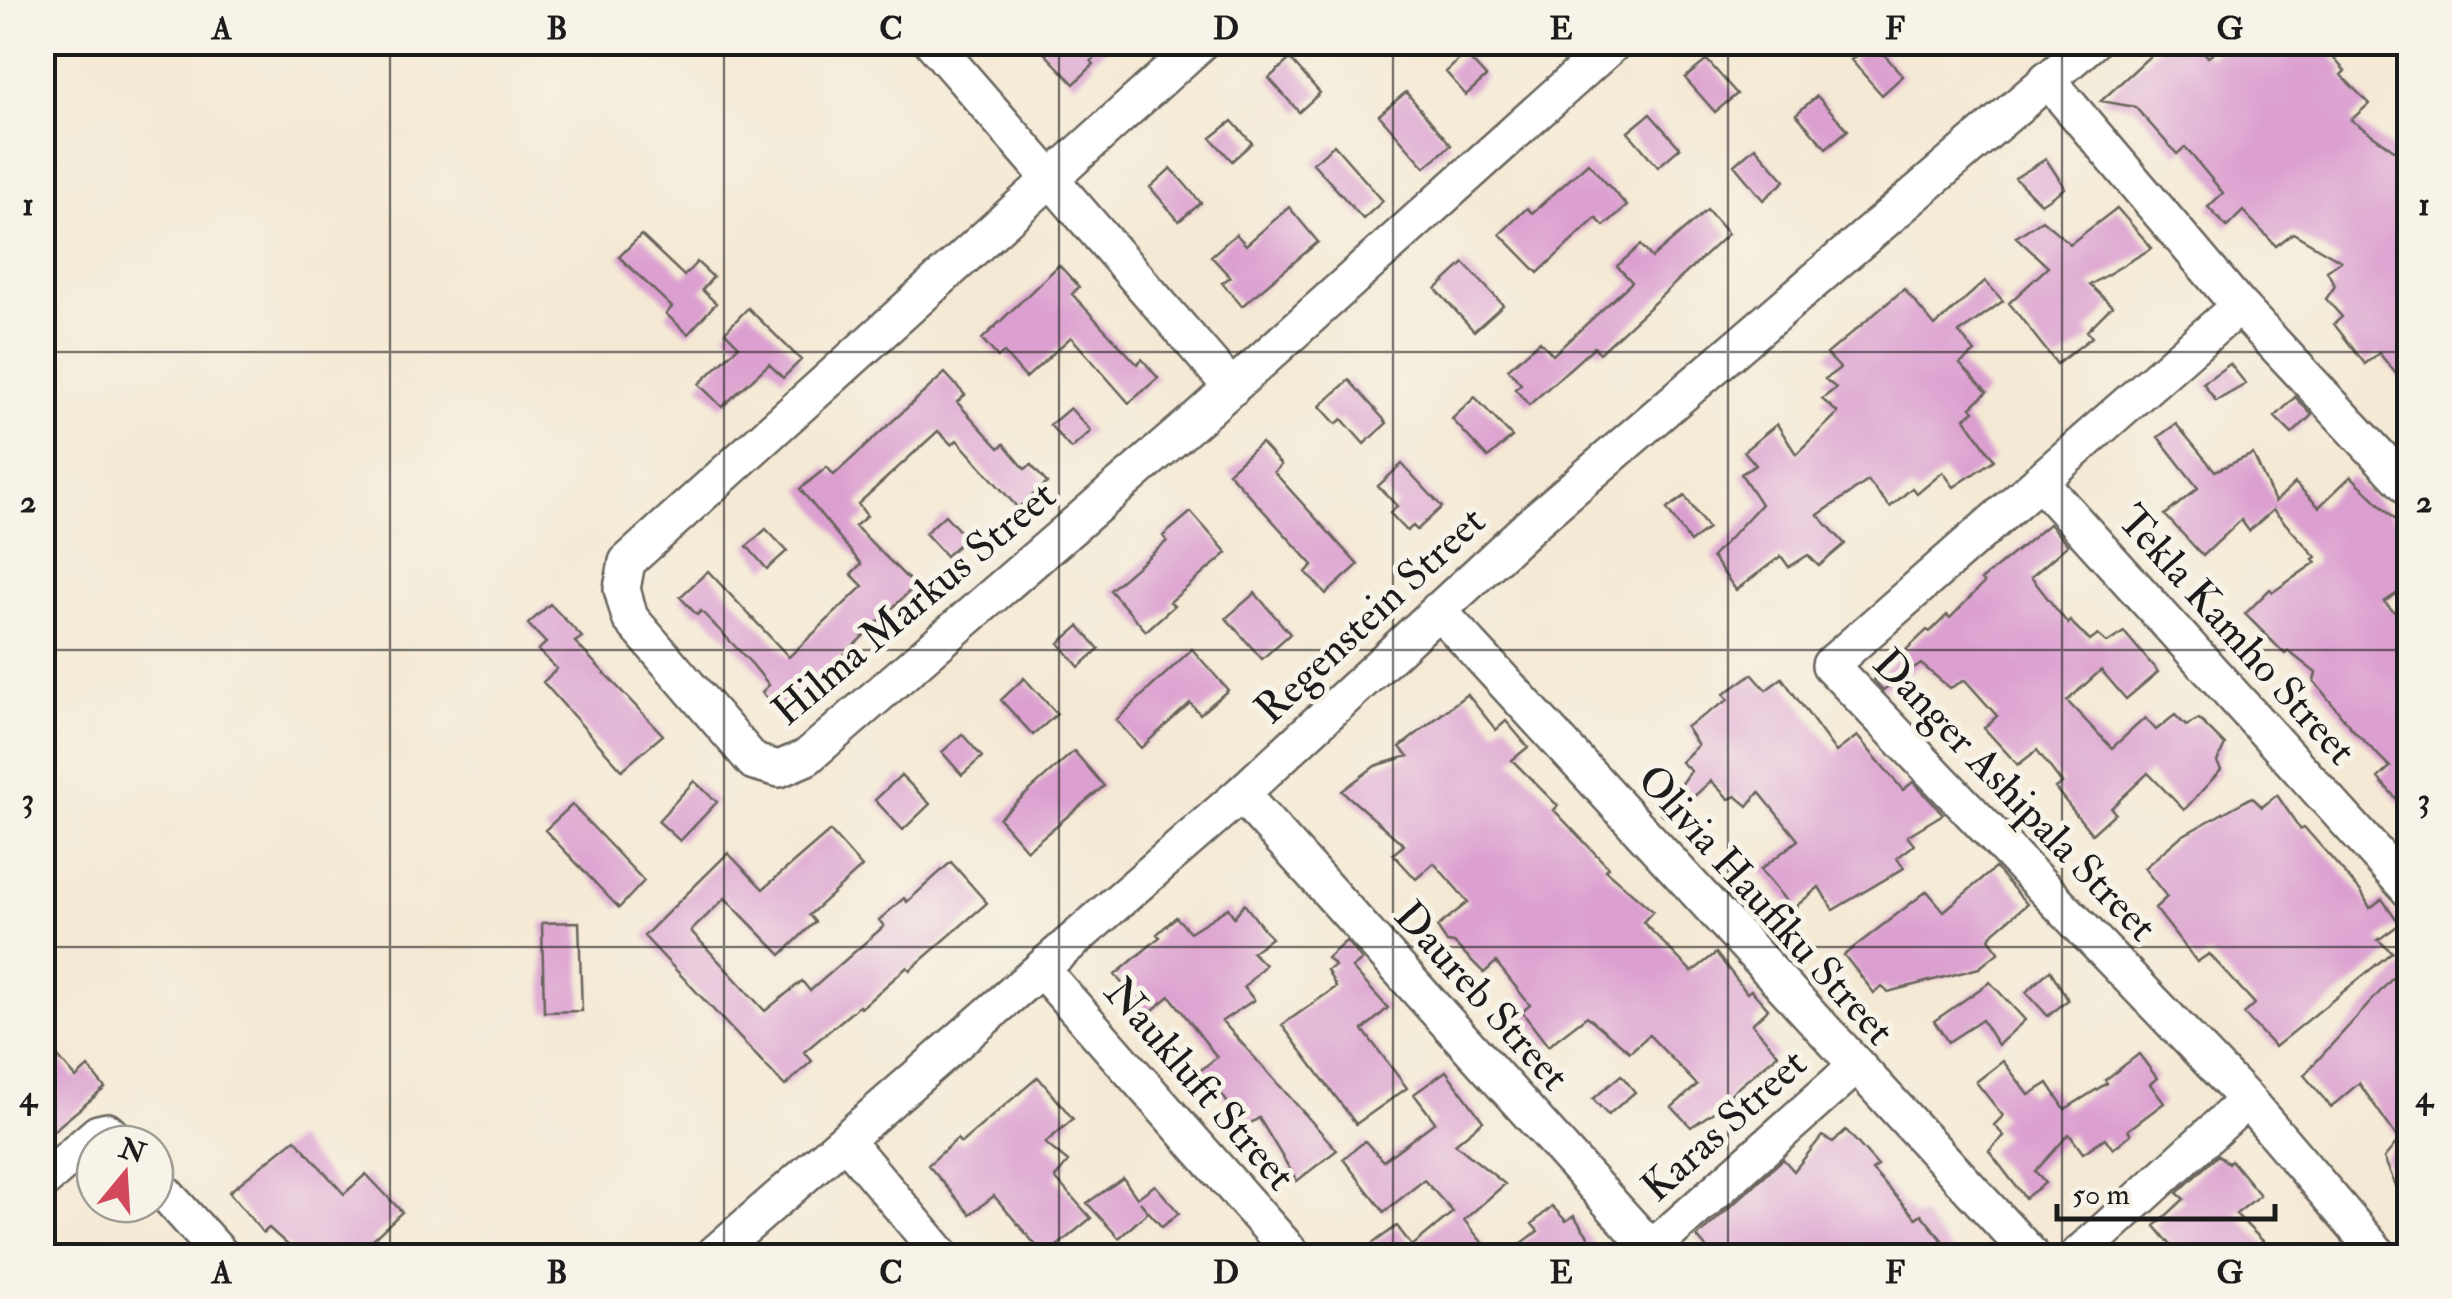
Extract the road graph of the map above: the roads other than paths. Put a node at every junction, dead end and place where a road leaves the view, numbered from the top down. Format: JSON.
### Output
{"nodes":[{"id":1,"x":932,"y":42,"type":"edge"},
{"id":2,"x":1202,"y":42,"type":"edge"},
{"id":3,"x":1615,"y":42,"type":"edge"},
{"id":4,"x":2092,"y":42,"type":"edge"},
{"id":5,"x":2048,"y":79,"type":"junction"},
{"id":6,"x":1050,"y":180,"type":"junction"},
{"id":7,"x":2239,"y":306,"type":"junction"},
{"id":8,"x":1232,"y":388,"type":"junction"},
{"id":9,"x":2040,"y":481,"type":"junction"},
{"id":10,"x":2410,"y":488,"type":"edge"},
{"id":11,"x":1438,"y":610,"type":"junction"},
{"id":12,"x":1241,"y":794,"type":"junction"},
{"id":13,"x":2410,"y":891,"type":"edge"},
{"id":14,"x":1041,"y":969,"type":"junction"},
{"id":15,"x":1855,"y":1067,"type":"junction"},
{"id":16,"x":2247,"y":1100,"type":"junction"},
{"id":17,"x":846,"y":1140,"type":"junction"},
{"id":18,"x":75,"y":1153,"type":"edge"},
{"id":19,"x":42,"y":1182,"type":"edge"},
{"id":20,"x":175,"y":1204,"type":"edge"},
{"id":21,"x":1654,"y":1253,"type":"edge"},
{"id":22,"x":222,"y":1256,"type":"edge"},
{"id":23,"x":712,"y":1256,"type":"edge"},
{"id":24,"x":942,"y":1256,"type":"edge"},
{"id":25,"x":1294,"y":1256,"type":"edge"},
{"id":26,"x":2032,"y":1256,"type":"edge"},
{"id":27,"x":2078,"y":1256,"type":"edge"},
{"id":28,"x":2380,"y":1256,"type":"edge"}],
"edges":[{"from":1,"to":6,"type":"street"},
{"from":2,"to":6,"type":"street","name":"Hilma Markus Street"},
{"from":3,"to":8,"type":"street","name":"Hilma Markus Street"},
{"from":4,"to":5,"type":"street","name":"Regenstein Street"},
{"from":5,"to":7,"type":"street"},
{"from":5,"to":11,"type":"street","name":"Regenstein Street"},
{"from":6,"to":8,"type":"street"},
{"from":6,"to":8,"type":"street","name":"Hilma Markus Street"},
{"from":7,"to":9,"type":"street","name":"Danger Ashipala Street"},
{"from":7,"to":10,"type":"street"},
{"from":9,"to":13,"type":"street","name":"Tekla Kamho Street"},
{"from":9,"to":16,"type":"street","name":"Danger Ashipala Street"},
{"from":11,"to":12,"type":"street","name":"Regenstein Street"},
{"from":11,"to":15,"type":"street","name":"Olivia Haufiku Street"},
{"from":12,"to":14,"type":"street","name":"Regenstein Street"},
{"from":12,"to":21,"type":"street","name":"Daureb Street"},
{"from":14,"to":17,"type":"street","name":"Regenstein Street"},
{"from":14,"to":25,"type":"street","name":"Naukluft Street"},
{"from":15,"to":21,"type":"street","name":"Karas Street"},
{"from":15,"to":26,"type":"street","name":"Olivia Haufiku Street"},
{"from":16,"to":27,"type":"street"},
{"from":16,"to":28,"type":"street","name":"Danger Ashipala Street"},
{"from":17,"to":23,"type":"street","name":"Regenstein Street"},
{"from":17,"to":24,"type":"street"},
{"from":18,"to":19,"type":"street"},
{"from":20,"to":22,"type":"street"}]}
